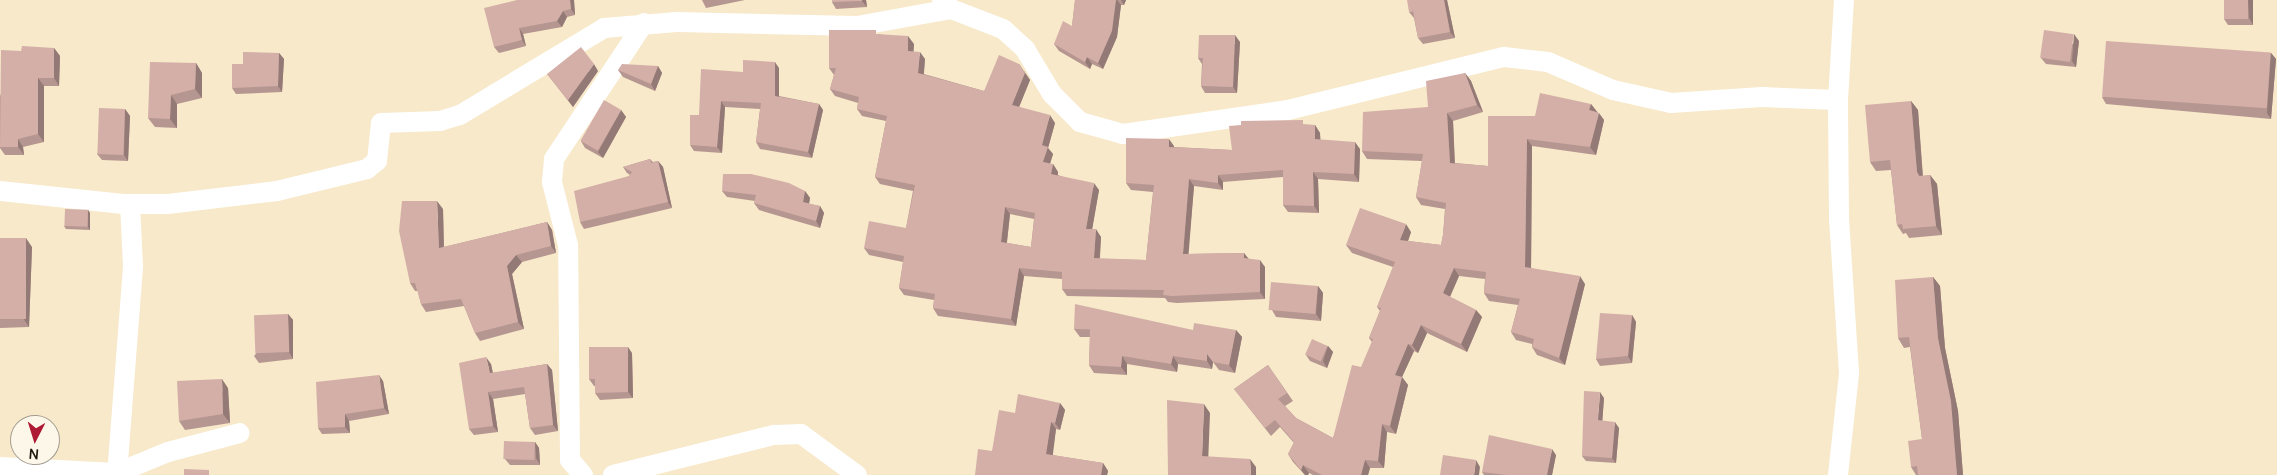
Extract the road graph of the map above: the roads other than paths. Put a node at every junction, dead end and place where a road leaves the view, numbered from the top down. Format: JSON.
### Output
{"nodes":[{"id":1,"x":1844,"y":0,"type":"edge"},
{"id":2,"x":946,"y":5,"type":"edge"},
{"id":3,"x":644,"y":23,"type":"junction"},
{"id":4,"x":1838,"y":100,"type":"junction"},
{"id":5,"x":0,"y":191,"type":"edge"},
{"id":6,"x":130,"y":204,"type":"junction"},
{"id":7,"x":240,"y":433,"type":"dead end"},
{"id":8,"x":0,"y":467,"type":"edge"},
{"id":9,"x":117,"y":474,"type":"edge"},
{"id":10,"x":583,"y":475,"type":"edge"},
{"id":11,"x":613,"y":475,"type":"edge"},
{"id":12,"x":857,"y":475,"type":"edge"},
{"id":13,"x":1838,"y":475,"type":"edge"}],
"edges":[{"from":1,"to":4,"type":"street"},
{"from":2,"to":3,"type":"street"},
{"from":2,"to":4,"type":"street"},
{"from":3,"to":6,"type":"street"},
{"from":3,"to":10,"type":"street"},
{"from":4,"to":13,"type":"street"},
{"from":5,"to":6,"type":"street"},
{"from":6,"to":9,"type":"street"},
{"from":7,"to":9,"type":"street"},
{"from":8,"to":9,"type":"street"},
{"from":11,"to":12,"type":"street"}]}
